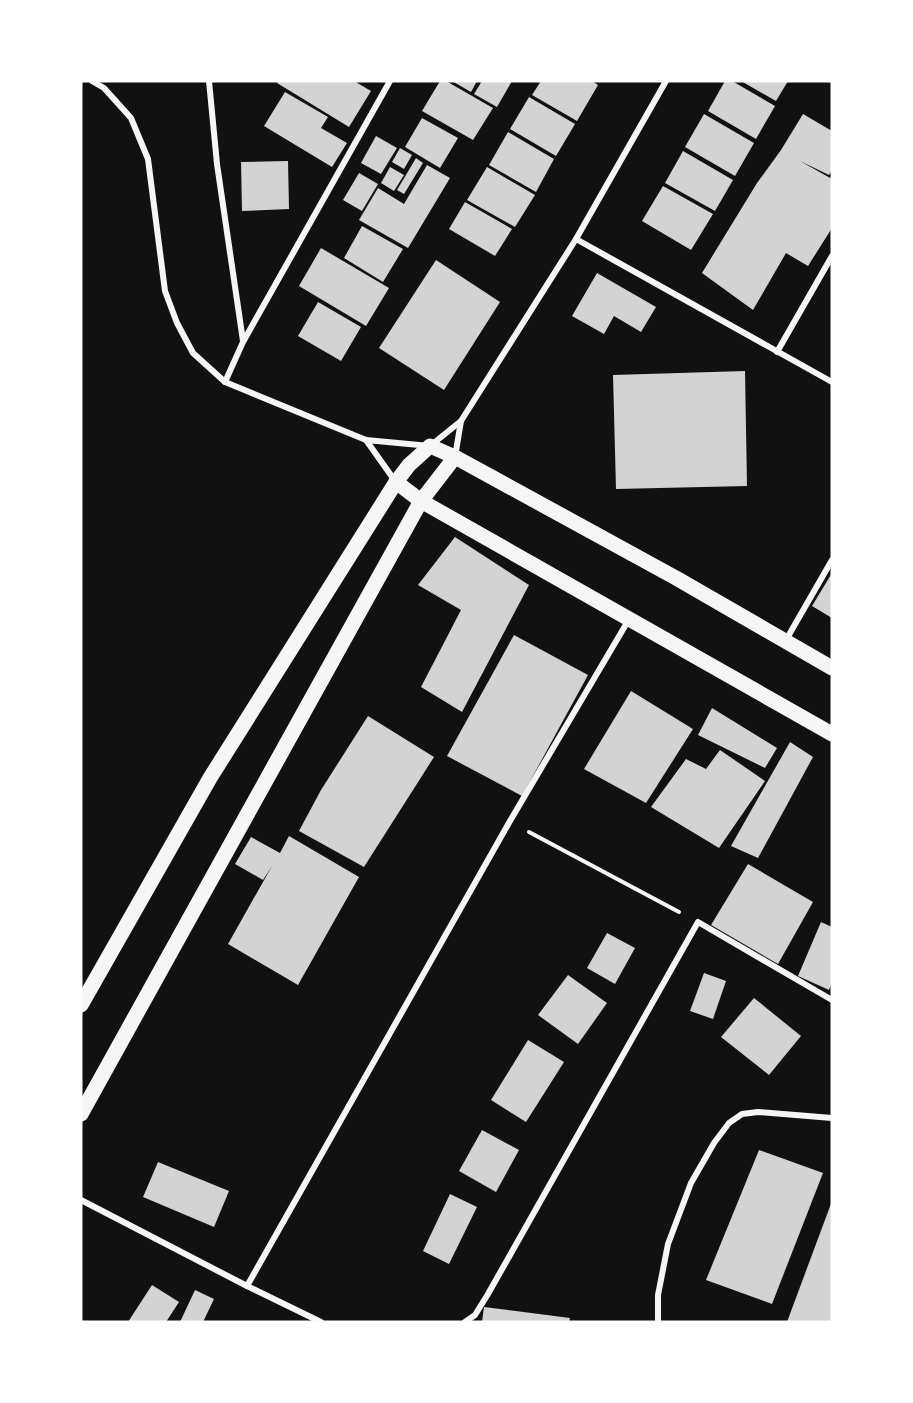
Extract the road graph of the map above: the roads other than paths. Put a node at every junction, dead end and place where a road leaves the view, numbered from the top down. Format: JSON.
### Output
{"nodes":[{"id":1,"x":92,"y":81,"type":"edge"},
{"id":2,"x":209,"y":81,"type":"edge"},
{"id":3,"x":390,"y":81,"type":"edge"},
{"id":4,"x":666,"y":81,"type":"edge"},
{"id":5,"x":576,"y":239,"type":"junction"},
{"id":6,"x":832,"y":256,"type":"edge"},
{"id":7,"x":243,"y":342,"type":"junction"},
{"id":8,"x":777,"y":352,"type":"junction"},
{"id":9,"x":225,"y":382,"type":"junction"},
{"id":10,"x":832,"y":382,"type":"edge"},
{"id":11,"x":461,"y":421,"type":"junction"},
{"id":12,"x":366,"y":440,"type":"junction"},
{"id":13,"x":430,"y":446,"type":"junction"},
{"id":14,"x":455,"y":457,"type":"junction"},
{"id":15,"x":396,"y":482,"type":"junction"},
{"id":16,"x":421,"y":501,"type":"junction"},
{"id":17,"x":832,"y":560,"type":"edge"},
{"id":18,"x":629,"y":620,"type":"junction"},
{"id":19,"x":785,"y":641,"type":"junction"},
{"id":20,"x":832,"y":668,"type":"edge"},
{"id":21,"x":832,"y":734,"type":"edge"},
{"id":22,"x":832,"y":1000,"type":"edge"},
{"id":23,"x":81,"y":1005,"type":"edge"},
{"id":24,"x":81,"y":1114,"type":"edge"},
{"id":25,"x":832,"y":1118,"type":"edge"},
{"id":26,"x":81,"y":1200,"type":"edge"},
{"id":27,"x":247,"y":1286,"type":"junction"},
{"id":28,"x":321,"y":1322,"type":"edge"},
{"id":29,"x":465,"y":1322,"type":"edge"},
{"id":30,"x":658,"y":1322,"type":"edge"}],
"edges":[{"from":1,"to":9,"type":"street"},
{"from":2,"to":7,"type":"street"},
{"from":3,"to":7,"type":"street"},
{"from":4,"to":5,"type":"street"},
{"from":5,"to":8,"type":"street"},
{"from":5,"to":11,"type":"street"},
{"from":6,"to":8,"type":"street"},
{"from":7,"to":9,"type":"street"},
{"from":8,"to":10,"type":"street"},
{"from":9,"to":12,"type":"street"},
{"from":11,"to":13,"type":"street"},
{"from":11,"to":14,"type":"street"},
{"from":12,"to":13,"type":"street"},
{"from":12,"to":15,"type":"street"},
{"from":13,"to":14,"type":"main road"},
{"from":13,"to":15,"type":"main road"},
{"from":14,"to":16,"type":"main road"},
{"from":14,"to":19,"type":"main road"},
{"from":15,"to":16,"type":"main road"},
{"from":15,"to":23,"type":"main road"},
{"from":16,"to":18,"type":"main road"},
{"from":16,"to":24,"type":"main road"},
{"from":17,"to":19,"type":"street"},
{"from":18,"to":21,"type":"main road"},
{"from":18,"to":27,"type":"street"},
{"from":19,"to":20,"type":"main road"},
{"from":22,"to":29,"type":"street"},
{"from":25,"to":30,"type":"street"},
{"from":26,"to":27,"type":"street"},
{"from":27,"to":28,"type":"street"}]}
